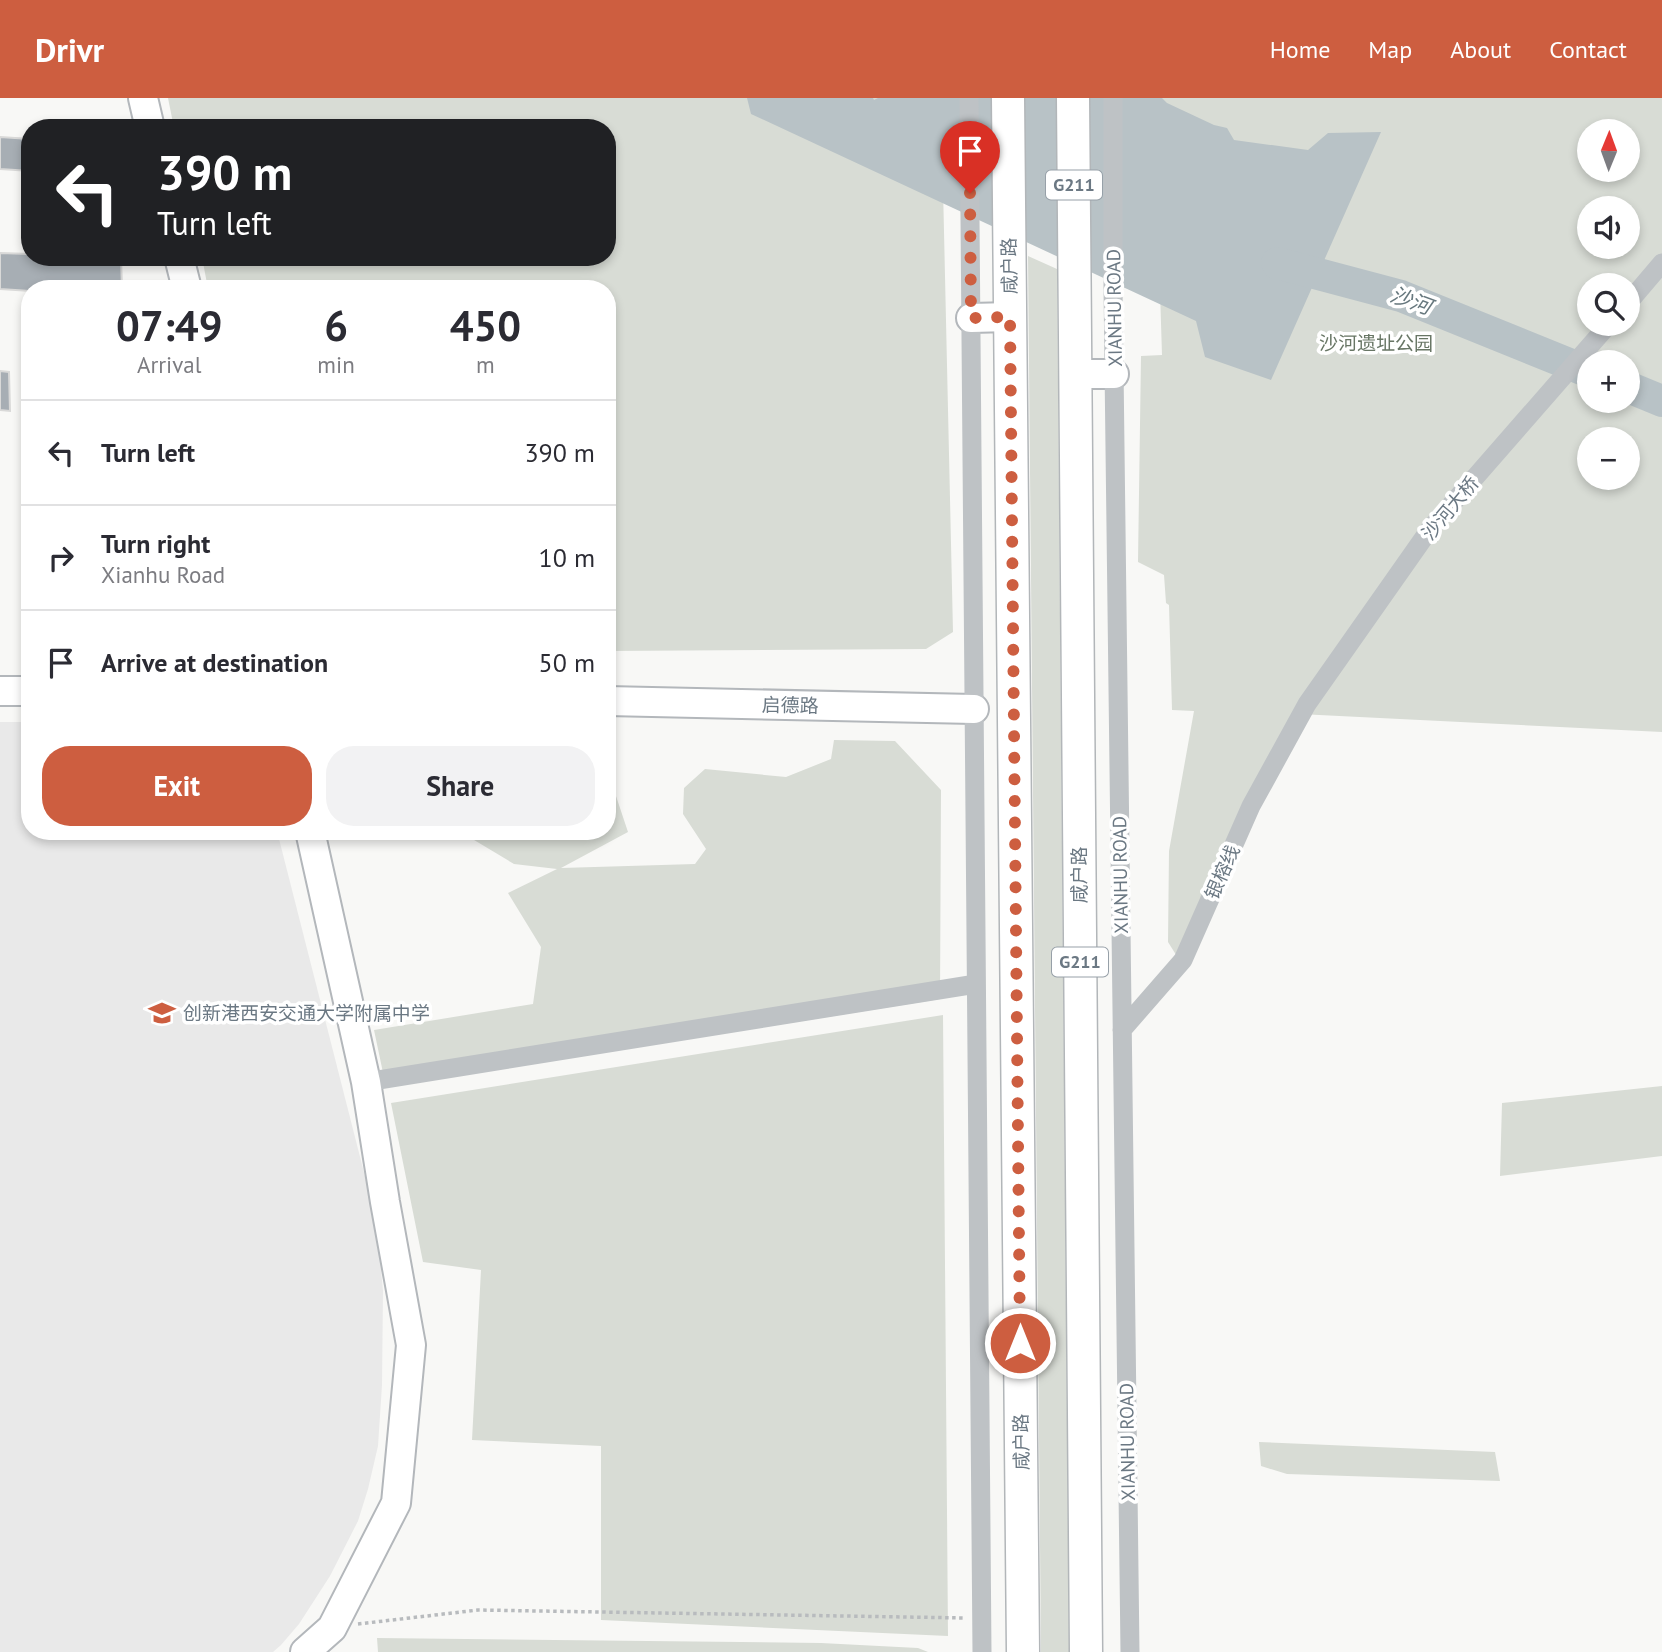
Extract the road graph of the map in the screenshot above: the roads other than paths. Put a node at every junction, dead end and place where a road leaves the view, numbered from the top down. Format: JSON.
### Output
{"nodes":[{"id":1,"x":143,"y":98,"type":"edge"},
{"id":2,"x":970,"y":98,"type":"edge"},
{"id":3,"x":1008,"y":98,"type":"edge"},
{"id":4,"x":1073,"y":98,"type":"edge"},
{"id":5,"x":1113,"y":98,"type":"edge"},
{"id":6,"x":148,"y":119,"type":"edge"},
{"id":7,"x":1662,"y":263,"type":"edge"},
{"id":8,"x":1640,"y":289,"type":"edge"},
{"id":9,"x":1010,"y":317,"type":"junction"},
{"id":10,"x":971,"y":318,"type":"junction"},
{"id":11,"x":1599,"y":336,"type":"edge"},
{"id":12,"x":1114,"y":373,"type":"junction"},
{"id":13,"x":1075,"y":374,"type":"junction"},
{"id":14,"x":0,"y":691,"type":"edge"},
{"id":15,"x":21,"y":691,"type":"edge"},
{"id":16,"x":616,"y":701,"type":"edge"},
{"id":17,"x":1307,"y":704,"type":"joint"},
{"id":18,"x":974,"y":709,"type":"junction"},
{"id":19,"x":312,"y":840,"type":"edge"},
{"id":20,"x":976,"y":984,"type":"junction"},
{"id":21,"x":1122,"y":1030,"type":"junction"},
{"id":22,"x":366,"y":1082,"type":"junction"},
{"id":23,"x":305,"y":1652,"type":"edge"},
{"id":24,"x":982,"y":1652,"type":"edge"},
{"id":25,"x":1023,"y":1652,"type":"edge"},
{"id":26,"x":1086,"y":1652,"type":"edge"},
{"id":27,"x":1130,"y":1652,"type":"edge"}],
"edges":[{"from":1,"to":6,"type":"street"},
{"from":2,"to":10,"type":"street"},
{"from":3,"to":9,"type":"main road","name":"咸户路"},
{"from":4,"to":13,"type":"main road","name":"咸户路","number":"G211"},
{"from":5,"to":12,"type":"street","name":"XIANHU ROAD"},
{"from":7,"to":8,"type":"street"},
{"from":9,"to":10,"type":"street"},
{"from":9,"to":25,"type":"main road","name":"咸户路"},
{"from":10,"to":18,"type":"street"},
{"from":11,"to":17,"type":"street","name":"沙河大桥"},
{"from":12,"to":13,"type":"street"},
{"from":12,"to":21,"type":"street","name":"XIANHU ROAD"},
{"from":13,"to":26,"type":"main road","name":"咸户路","number":"G211"},
{"from":14,"to":15,"type":"street"},
{"from":16,"to":18,"type":"street","name":"启德路"},
{"from":17,"to":21,"type":"street","name":"银榕线"},
{"from":18,"to":20,"type":"street"},
{"from":19,"to":22,"type":"street"},
{"from":20,"to":22,"type":"street"},
{"from":20,"to":24,"type":"street"},
{"from":21,"to":27,"type":"street","name":"XIANHU ROAD"},
{"from":22,"to":23,"type":"street"}]}
